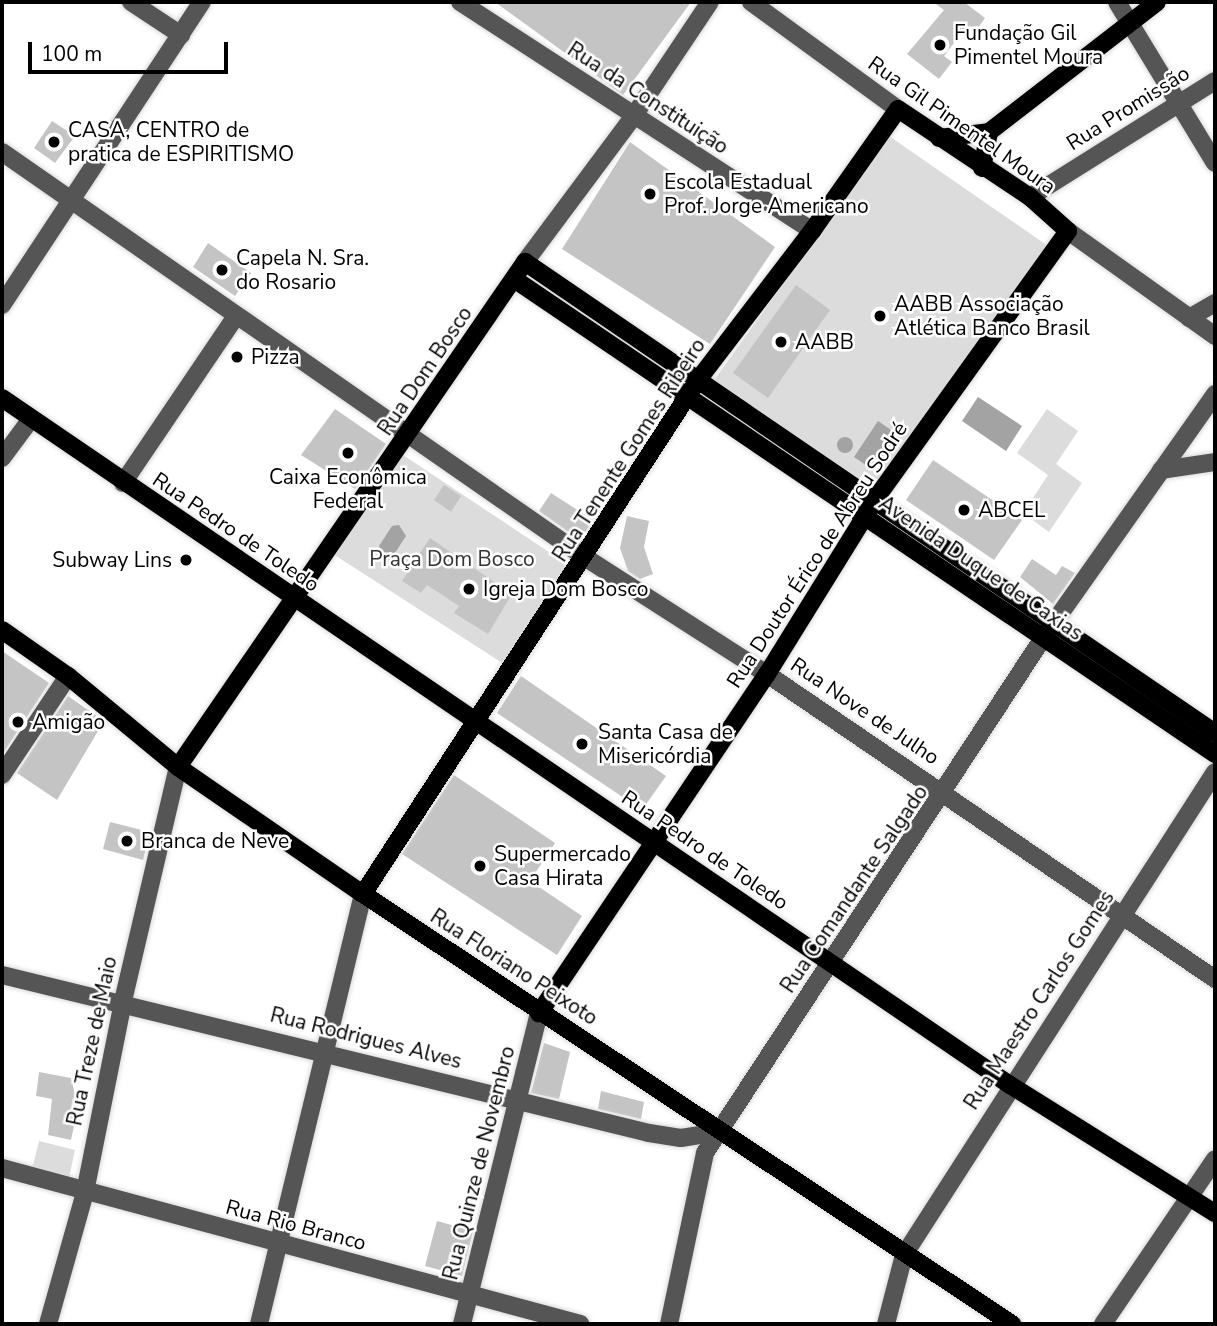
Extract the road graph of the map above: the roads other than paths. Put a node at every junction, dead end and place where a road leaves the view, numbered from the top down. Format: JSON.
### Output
{"nodes":[{"id":1,"x":131,"y":2,"type":"edge"},
{"id":2,"x":202,"y":2,"type":"edge"},
{"id":3,"x":460,"y":2,"type":"edge"},
{"id":4,"x":710,"y":2,"type":"edge"},
{"id":5,"x":751,"y":2,"type":"edge"},
{"id":6,"x":1117,"y":2,"type":"edge"},
{"id":7,"x":1157,"y":2,"type":"edge"},
{"id":8,"x":1131,"y":21,"type":"junction"},
{"id":9,"x":181,"y":35,"type":"junction"},
{"id":10,"x":1215,"y":81,"type":"edge"},
{"id":11,"x":1181,"y":100,"type":"junction"},
{"id":12,"x":898,"y":109,"type":"junction"},
{"id":13,"x":633,"y":117,"type":"junction"},
{"id":14,"x":989,"y":132,"type":"junction"},
{"id":15,"x":939,"y":138,"type":"junction"},
{"id":16,"x":2,"y":152,"type":"edge"},
{"id":17,"x":1215,"y":163,"type":"edge"},
{"id":18,"x":982,"y":169,"type":"junction"},
{"id":19,"x":1030,"y":198,"type":"junction"},
{"id":20,"x":70,"y":200,"type":"junction"},
{"id":21,"x":812,"y":231,"type":"junction"},
{"id":22,"x":1068,"y":231,"type":"junction"},
{"id":23,"x":525,"y":262,"type":"junction"},
{"id":24,"x":514,"y":279,"type":"junction"},
{"id":25,"x":1215,"y":303,"type":"edge"},
{"id":26,"x":2,"y":304,"type":"edge"},
{"id":27,"x":236,"y":316,"type":"junction"},
{"id":28,"x":1189,"y":317,"type":"junction"},
{"id":29,"x":1215,"y":336,"type":"edge"},
{"id":30,"x":698,"y":380,"type":"junction"},
{"id":31,"x":1215,"y":394,"type":"edge"},
{"id":32,"x":688,"y":397,"type":"junction"},
{"id":33,"x":2,"y":398,"type":"edge"},
{"id":34,"x":31,"y":419,"type":"junction"},
{"id":35,"x":410,"y":435,"type":"junction"},
{"id":36,"x":2,"y":458,"type":"edge"},
{"id":37,"x":1215,"y":462,"type":"edge"},
{"id":38,"x":1161,"y":470,"type":"junction"},
{"id":39,"x":123,"y":482,"type":"junction"},
{"id":40,"x":875,"y":500,"type":"junction"},
{"id":41,"x":866,"y":518,"type":"junction"},
{"id":42,"x":586,"y":558,"type":"junction"},
{"id":43,"x":296,"y":600,"type":"junction"},
{"id":44,"x":1054,"y":622,"type":"junction"},
{"id":45,"x":2,"y":631,"type":"edge"},
{"id":46,"x":1043,"y":638,"type":"junction"},
{"id":47,"x":767,"y":674,"type":"junction"},
{"id":48,"x":68,"y":676,"type":"junction"},
{"id":49,"x":473,"y":722,"type":"junction"},
{"id":50,"x":1215,"y":733,"type":"edge"},
{"id":51,"x":1196,"y":741,"type":"junction"},
{"id":52,"x":1215,"y":744,"type":"edge"},
{"id":53,"x":1215,"y":754,"type":"edge"},
{"id":54,"x":178,"y":767,"type":"junction"},
{"id":55,"x":1215,"y":772,"type":"edge"},
{"id":56,"x":2,"y":775,"type":"edge"},
{"id":57,"x":945,"y":793,"type":"junction"},
{"id":58,"x":653,"y":843,"type":"junction"},
{"id":59,"x":363,"y":894,"type":"junction"},
{"id":60,"x":1122,"y":916,"type":"junction"},
{"id":61,"x":833,"y":962,"type":"junction"},
{"id":62,"x":2,"y":975,"type":"edge"},
{"id":63,"x":1215,"y":979,"type":"edge"},
{"id":64,"x":123,"y":1001,"type":"junction"},
{"id":65,"x":539,"y":1013,"type":"junction"},
{"id":66,"x":322,"y":1050,"type":"junction"},
{"id":67,"x":1010,"y":1085,"type":"junction"},
{"id":68,"x":520,"y":1100,"type":"junction"},
{"id":69,"x":720,"y":1132,"type":"junction"},
{"id":70,"x":1215,"y":1159,"type":"edge"},
{"id":71,"x":2,"y":1168,"type":"edge"},
{"id":72,"x":85,"y":1192,"type":"junction"},
{"id":73,"x":1189,"y":1196,"type":"junction"},
{"id":74,"x":1215,"y":1213,"type":"edge"},
{"id":75,"x":280,"y":1245,"type":"junction"},
{"id":76,"x":904,"y":1255,"type":"junction"},
{"id":77,"x":469,"y":1294,"type":"junction"},
{"id":78,"x":48,"y":1324,"type":"edge"},
{"id":79,"x":259,"y":1324,"type":"edge"},
{"id":80,"x":462,"y":1324,"type":"edge"},
{"id":81,"x":580,"y":1324,"type":"edge"},
{"id":82,"x":669,"y":1324,"type":"edge"},
{"id":83,"x":886,"y":1324,"type":"edge"},
{"id":84,"x":1012,"y":1324,"type":"edge"},
{"id":85,"x":1103,"y":1324,"type":"edge"}],
"edges":[{"from":1,"to":9,"type":"street"},
{"from":2,"to":9,"type":"street"},
{"from":3,"to":13,"type":"street","name":"Rua da Constituição"},
{"from":4,"to":13,"type":"street","name":"Rua Dom Bosco"},
{"from":5,"to":12,"type":"street","name":"Rua Gil Pimentel Moura"},
{"from":6,"to":8,"type":"street"},
{"from":7,"to":8,"type":"main road"},
{"from":8,"to":11,"type":"street"},
{"from":8,"to":14,"type":"main road"},
{"from":9,"to":20,"type":"street"},
{"from":10,"to":11,"type":"street","name":"Rua Promissão"},
{"from":11,"to":17,"type":"street"},
{"from":11,"to":19,"type":"street","name":"Rua Promissão"},
{"from":12,"to":15,"type":"main road","name":"Rua Gil Pimentel Moura"},
{"from":12,"to":21,"type":"main road","name":"Rua Tenente Gomes Ribeiro"},
{"from":13,"to":21,"type":"street","name":"Rua da Constituição"},
{"from":13,"to":23,"type":"street","name":"Rua Dom Bosco"},
{"from":14,"to":15,"type":"main road"},
{"from":14,"to":18,"type":"main road"},
{"from":15,"to":18,"type":"main road","name":"Rua Gil Pimentel Moura"},
{"from":16,"to":20,"type":"street","name":"Rua Nove de Julho"},
{"from":18,"to":19,"type":"main road","name":"Rua Gil Pimentel Moura"},
{"from":19,"to":22,"type":"main road","name":"Rua Gil Pimentel Moura"},
{"from":20,"to":26,"type":"street"},
{"from":20,"to":27,"type":"street","name":"Rua Nove de Julho"},
{"from":21,"to":30,"type":"main road","name":"Rua Tenente Gomes Ribeiro"},
{"from":22,"to":28,"type":"street","name":"Rua Gil Pimentel Moura"},
{"from":22,"to":40,"type":"main road","name":"Rua Doutor Érico de Abreu Sodré"},
{"from":23,"to":24,"type":"main road","name":"Rua Dom Bosco"},
{"from":23,"to":30,"type":"main road","name":"Avenida Duque de Caxias"},
{"from":24,"to":32,"type":"main road","name":"Avenida Duque de Caxias"},
{"from":24,"to":35,"type":"main road","name":"Rua Dom Bosco"},
{"from":25,"to":28,"type":"street"},
{"from":27,"to":35,"type":"street","name":"Rua Nove de Julho"},
{"from":27,"to":39,"type":"street"},
{"from":28,"to":29,"type":"street","name":"Rua Gil Pimentel Moura"},
{"from":30,"to":32,"type":"main road","name":"Rua Tenente Gomes Ribeiro"},
{"from":30,"to":40,"type":"main road","name":"Avenida Duque de Caxias"},
{"from":31,"to":38,"type":"street","name":"Rua Comandante Salgado"},
{"from":32,"to":41,"type":"main road","name":"Avenida Duque de Caxias"},
{"from":32,"to":42,"type":"main road","name":"Rua Tenente Gomes Ribeiro"},
{"from":33,"to":34,"type":"main road","name":"Rua Pedro de Toledo"},
{"from":34,"to":36,"type":"street"},
{"from":34,"to":39,"type":"main road","name":"Rua Pedro de Toledo"},
{"from":35,"to":42,"type":"street","name":"Rua Nove de Julho"},
{"from":35,"to":43,"type":"main road","name":"Rua Dom Bosco"},
{"from":37,"to":38,"type":"street"},
{"from":38,"to":44,"type":"street","name":"Rua Comandante Salgado"},
{"from":39,"to":43,"type":"main road","name":"Rua Pedro de Toledo"},
{"from":40,"to":41,"type":"main road","name":"Rua Doutor Érico de Abreu Sodré"},
{"from":40,"to":44,"type":"main road","name":"Avenida Duque de Caxias"},
{"from":41,"to":46,"type":"main road","name":"Avenida Duque de Caxias"},
{"from":41,"to":47,"type":"main road","name":"Rua Doutor Érico de Abreu Sodré"},
{"from":42,"to":47,"type":"street","name":"Rua Nove de Julho"},
{"from":42,"to":49,"type":"main road","name":"Rua Tenente Gomes Ribeiro"},
{"from":43,"to":49,"type":"main road","name":"Rua Pedro de Toledo"},
{"from":43,"to":54,"type":"main road","name":"Rua Dom Bosco"},
{"from":44,"to":46,"type":"street","name":"Rua Comandante Salgado"},
{"from":44,"to":50,"type":"main road","name":"Avenida Duque de Caxias"},
{"from":45,"to":48,"type":"main road","name":"Rua Floriano Peixoto"},
{"from":46,"to":51,"type":"main road","name":"Avenida Duque de Caxias"},
{"from":46,"to":57,"type":"street","name":"Rua Comandante Salgado"},
{"from":47,"to":57,"type":"street","name":"Rua Nove de Julho"},
{"from":47,"to":58,"type":"main road","name":"Rua Doutor Érico de Abreu Sodré"},
{"from":48,"to":54,"type":"main road","name":"Rua Floriano Peixoto"},
{"from":48,"to":56,"type":"street"},
{"from":49,"to":58,"type":"main road","name":"Rua Pedro de Toledo"},
{"from":49,"to":59,"type":"main road","name":"Rua Tenente Gomes Ribeiro"},
{"from":51,"to":52,"type":"street"},
{"from":51,"to":53,"type":"main road","name":"Avenida Duque de Caxias"},
{"from":54,"to":59,"type":"main road","name":"Rua Floriano Peixoto"},
{"from":54,"to":64,"type":"street","name":"Rua Treze de Maio"},
{"from":55,"to":60,"type":"street","name":"Rua Maestro Carlos Gomes"},
{"from":57,"to":60,"type":"street","name":"Rua Nove de Julho"},
{"from":57,"to":61,"type":"street","name":"Rua Comandante Salgado"},
{"from":58,"to":61,"type":"main road","name":"Rua Pedro de Toledo"},
{"from":58,"to":65,"type":"main road","name":"Rua Doutor Érico de Abreu Sodré"},
{"from":59,"to":65,"type":"main road","name":"Rua Floriano Peixoto"},
{"from":59,"to":66,"type":"street"},
{"from":60,"to":63,"type":"street","name":"Rua Nove de Julho"},
{"from":60,"to":67,"type":"street","name":"Rua Maestro Carlos Gomes"},
{"from":61,"to":67,"type":"main road","name":"Rua Pedro de Toledo"},
{"from":61,"to":69,"type":"street","name":"Rua Comandante Salgado"},
{"from":62,"to":64,"type":"street","name":"Rua Rodrigues Alves"},
{"from":64,"to":66,"type":"street","name":"Rua Rodrigues Alves"},
{"from":64,"to":72,"type":"street","name":"Rua Treze de Maio"},
{"from":65,"to":68,"type":"street","name":"Rua Quinze de Novembro"},
{"from":65,"to":69,"type":"main road","name":"Rua Floriano Peixoto"},
{"from":66,"to":68,"type":"street","name":"Rua Rodrigues Alves"},
{"from":66,"to":75,"type":"street"},
{"from":67,"to":73,"type":"main road","name":"Rua Pedro de Toledo"},
{"from":67,"to":76,"type":"street","name":"Rua Maestro Carlos Gomes"},
{"from":68,"to":69,"type":"street","name":"Rua Rodrigues Alves"},
{"from":68,"to":77,"type":"street","name":"Rua Quinze de Novembro"},
{"from":69,"to":76,"type":"main road","name":"Rua Floriano Peixoto"},
{"from":69,"to":82,"type":"street","name":"Rua Comandante Salgado"},
{"from":70,"to":73,"type":"street"},
{"from":71,"to":72,"type":"street","name":"Rua Rio Branco"},
{"from":72,"to":75,"type":"street","name":"Rua Rio Branco"},
{"from":72,"to":78,"type":"street","name":"Rua Treze de Maio"},
{"from":73,"to":74,"type":"main road","name":"Rua Pedro de Toledo"},
{"from":73,"to":85,"type":"street"},
{"from":75,"to":77,"type":"street","name":"Rua Rio Branco"},
{"from":75,"to":79,"type":"street"},
{"from":76,"to":83,"type":"street","name":"Rua Maestro Carlos Gomes"},
{"from":76,"to":84,"type":"main road","name":"Rua Floriano Peixoto"},
{"from":77,"to":80,"type":"street","name":"Rua Quinze de Novembro"},
{"from":77,"to":81,"type":"street","name":"Rua Rio Branco"}]}
